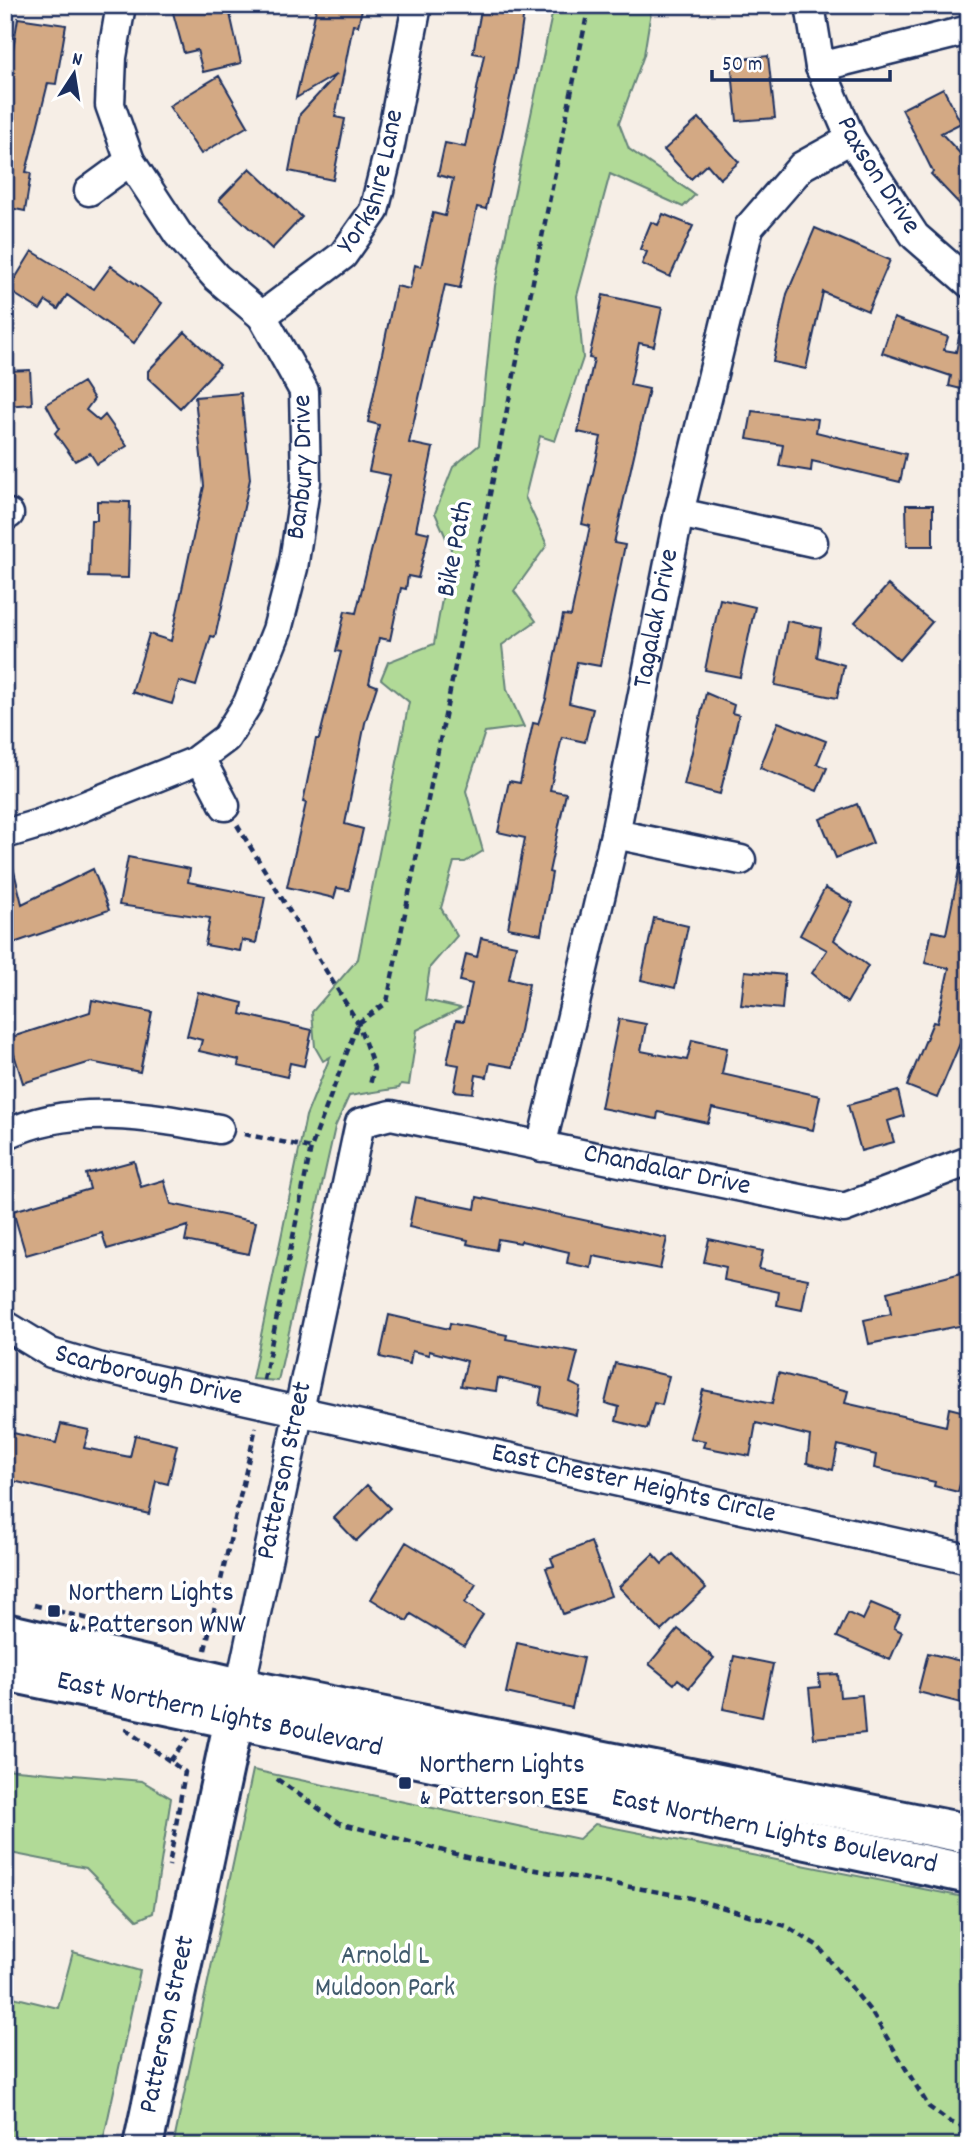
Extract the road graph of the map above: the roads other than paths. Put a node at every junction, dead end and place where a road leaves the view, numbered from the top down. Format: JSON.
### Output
{"nodes":[{"id":1,"x":121,"y":5,"type":"edge"},
{"id":2,"x":417,"y":5,"type":"edge"},
{"id":3,"x":810,"y":5,"type":"edge"},
{"id":4,"x":969,"y":30,"type":"edge"},
{"id":5,"x":820,"y":67,"type":"junction"},
{"id":6,"x":851,"y":139,"type":"junction"},
{"id":7,"x":130,"y":161,"type":"junction"},
{"id":8,"x":89,"y":191,"type":"dead end"},
{"id":9,"x":969,"y":283,"type":"edge"},
{"id":10,"x":262,"y":316,"type":"junction"},
{"id":11,"x":679,"y":513,"type":"junction"},
{"id":12,"x":813,"y":542,"type":"dead end"},
{"id":13,"x":200,"y":758,"type":"junction"},
{"id":14,"x":225,"y":806,"type":"road end"},
{"id":15,"x":5,"y":834,"type":"edge"},
{"id":16,"x":615,"y":834,"type":"junction"},
{"id":17,"x":741,"y":860,"type":"dead end"},
{"id":18,"x":360,"y":1123,"type":"joint"},
{"id":19,"x":219,"y":1129,"type":"road end"},
{"id":20,"x":5,"y":1135,"type":"edge"},
{"id":21,"x":541,"y":1147,"type":"junction"},
{"id":22,"x":969,"y":1161,"type":"edge"},
{"id":23,"x":5,"y":1325,"type":"edge"},
{"id":24,"x":299,"y":1412,"type":"junction"},
{"id":25,"x":969,"y":1559,"type":"edge"},
{"id":26,"x":5,"y":1633,"type":"edge"},
{"id":27,"x":5,"y":1671,"type":"edge"},
{"id":28,"x":237,"y":1704,"type":"junction"},
{"id":29,"x":969,"y":1834,"type":"edge"},
{"id":30,"x":969,"y":1874,"type":"edge"},
{"id":31,"x":144,"y":2146,"type":"edge"}],
"edges":[{"from":1,"to":7,"type":"street","name":"Banbury Drive"},
{"from":2,"to":10,"type":"street","name":"Yorkshire Lane"},
{"from":3,"to":5,"type":"street","name":"Paxson Drive"},
{"from":4,"to":5,"type":"street"},
{"from":5,"to":6,"type":"street","name":"Paxson Drive"},
{"from":6,"to":9,"type":"street","name":"Paxson Drive"},
{"from":6,"to":11,"type":"street","name":"Tagalak Drive"},
{"from":7,"to":8,"type":"street"},
{"from":7,"to":10,"type":"street","name":"Banbury Drive"},
{"from":10,"to":13,"type":"street","name":"Banbury Drive"},
{"from":11,"to":12,"type":"street"},
{"from":11,"to":16,"type":"street","name":"Tagalak Drive"},
{"from":13,"to":14,"type":"street"},
{"from":13,"to":15,"type":"street","name":"Banbury Drive"},
{"from":16,"to":17,"type":"street"},
{"from":16,"to":21,"type":"street","name":"Tagalak Drive"},
{"from":18,"to":21,"type":"street","name":"Chandalar Drive"},
{"from":18,"to":24,"type":"street","name":"Patterson Street"},
{"from":19,"to":20,"type":"street"},
{"from":21,"to":22,"type":"street","name":"Chandalar Drive"},
{"from":23,"to":24,"type":"street","name":"Scarborough Drive"},
{"from":24,"to":25,"type":"street","name":"East Chester Heights Circle"},
{"from":24,"to":28,"type":"street","name":"Patterson Street"},
{"from":26,"to":28,"type":"main road","name":"East Northern Lights Boulevard"},
{"from":27,"to":28,"type":"main road","name":"East Northern Lights Boulevard"},
{"from":28,"to":29,"type":"main road","name":"East Northern Lights Boulevard"},
{"from":28,"to":30,"type":"main road","name":"East Northern Lights Boulevard"},
{"from":28,"to":31,"type":"main road","name":"Patterson Street"}]}
